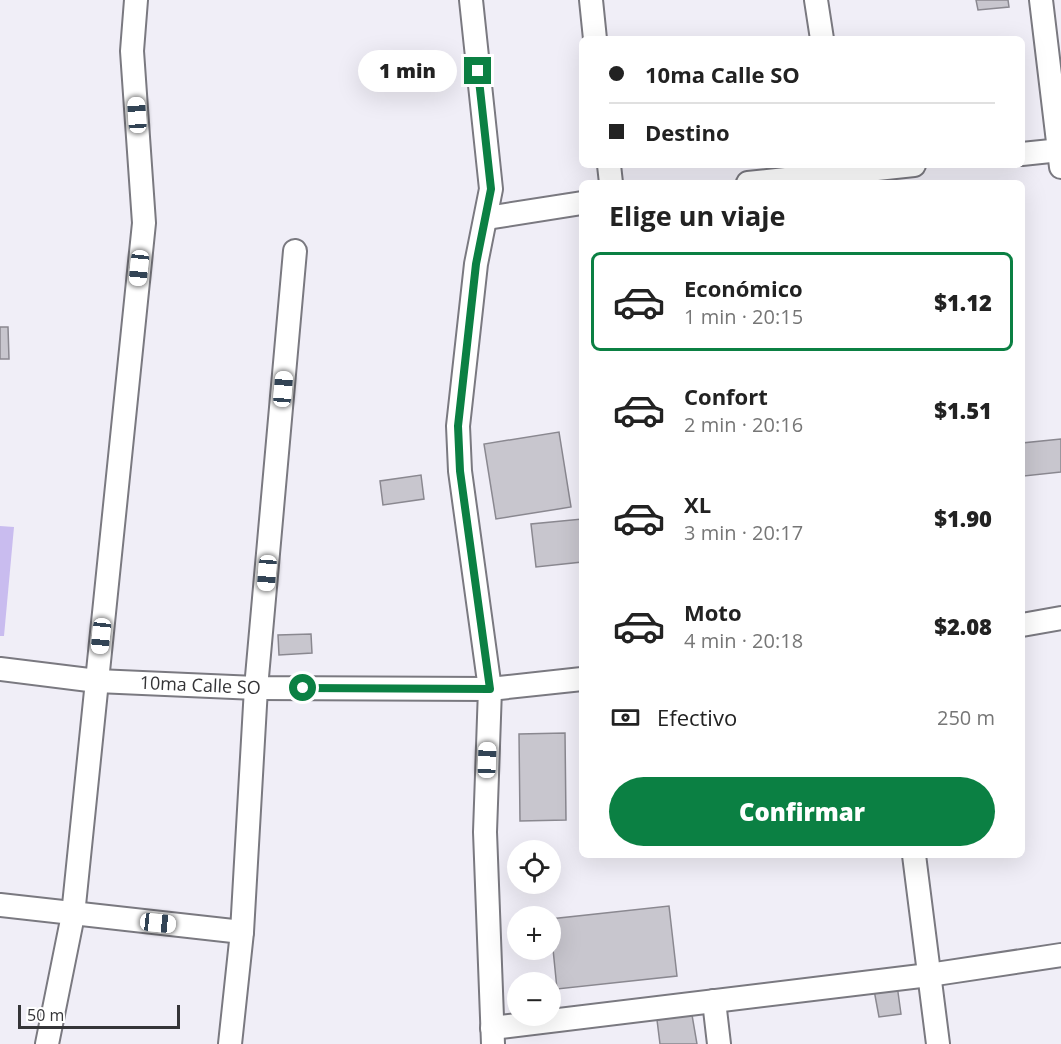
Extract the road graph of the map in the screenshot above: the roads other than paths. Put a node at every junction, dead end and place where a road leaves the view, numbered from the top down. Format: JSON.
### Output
{"nodes":[{"id":1,"x":136,"y":0,"type":"edge"},
{"id":2,"x":471,"y":0,"type":"edge"},
{"id":3,"x":591,"y":0,"type":"edge"},
{"id":4,"x":816,"y":0,"type":"edge"},
{"id":5,"x":1041,"y":0,"type":"edge"},
{"id":6,"x":596,"y":36,"type":"edge"},
{"id":7,"x":822,"y":36,"type":"edge"},
{"id":8,"x":1025,"y":154,"type":"edge"},
{"id":9,"x":1060,"y":156,"type":"edge"},
{"id":10,"x":887,"y":168,"type":"edge"},
{"id":11,"x":843,"y":173,"type":"edge"},
{"id":12,"x":776,"y":180,"type":"edge"},
{"id":13,"x":579,"y":203,"type":"edge"},
{"id":14,"x":487,"y":218,"type":"junction"},
{"id":15,"x":295,"y":251,"type":"dead end"},
{"id":16,"x":1061,"y":618,"type":"edge"},
{"id":17,"x":1025,"y":624,"type":"edge"},
{"id":18,"x":0,"y":669,"type":"edge"},
{"id":19,"x":579,"y":679,"type":"edge"},
{"id":20,"x":97,"y":681,"type":"junction"},
{"id":21,"x":256,"y":688,"type":"junction"},
{"id":22,"x":490,"y":689,"type":"junction"},
{"id":23,"x":914,"y":858,"type":"edge"},
{"id":24,"x":0,"y":905,"type":"edge"},
{"id":25,"x":73,"y":915,"type":"junction"},
{"id":26,"x":242,"y":932,"type":"junction"},
{"id":27,"x":1061,"y":956,"type":"edge"},
{"id":28,"x":929,"y":975,"type":"junction"},
{"id":29,"x":714,"y":1001,"type":"junction"},
{"id":30,"x":493,"y":1036,"type":"edge"},
{"id":31,"x":47,"y":1044,"type":"edge"},
{"id":32,"x":230,"y":1044,"type":"edge"},
{"id":33,"x":718,"y":1044,"type":"edge"},
{"id":34,"x":938,"y":1044,"type":"edge"}],
"edges":[{"from":1,"to":20,"type":"street"},
{"from":2,"to":14,"type":"street"},
{"from":3,"to":6,"type":"street"},
{"from":4,"to":7,"type":"street"},
{"from":5,"to":9,"type":"street"},
{"from":8,"to":9,"type":"street"},
{"from":10,"to":11,"type":"street"},
{"from":11,"to":12,"type":"street"},
{"from":13,"to":14,"type":"street"},
{"from":14,"to":22,"type":"street"},
{"from":15,"to":21,"type":"street"},
{"from":16,"to":17,"type":"street"},
{"from":18,"to":20,"type":"street","name":"10ma Calle SO"},
{"from":19,"to":22,"type":"street","name":"10ma Calle SO"},
{"from":20,"to":21,"type":"street","name":"10ma Calle SO"},
{"from":20,"to":25,"type":"street"},
{"from":21,"to":22,"type":"street","name":"10ma Calle SO"},
{"from":21,"to":26,"type":"street"},
{"from":22,"to":30,"type":"street"},
{"from":23,"to":28,"type":"street"},
{"from":24,"to":25,"type":"street"},
{"from":25,"to":26,"type":"street"},
{"from":25,"to":31,"type":"street"},
{"from":26,"to":32,"type":"street"},
{"from":27,"to":28,"type":"street"},
{"from":28,"to":29,"type":"street"},
{"from":28,"to":34,"type":"street"},
{"from":29,"to":30,"type":"street"},
{"from":29,"to":33,"type":"street"}]}
